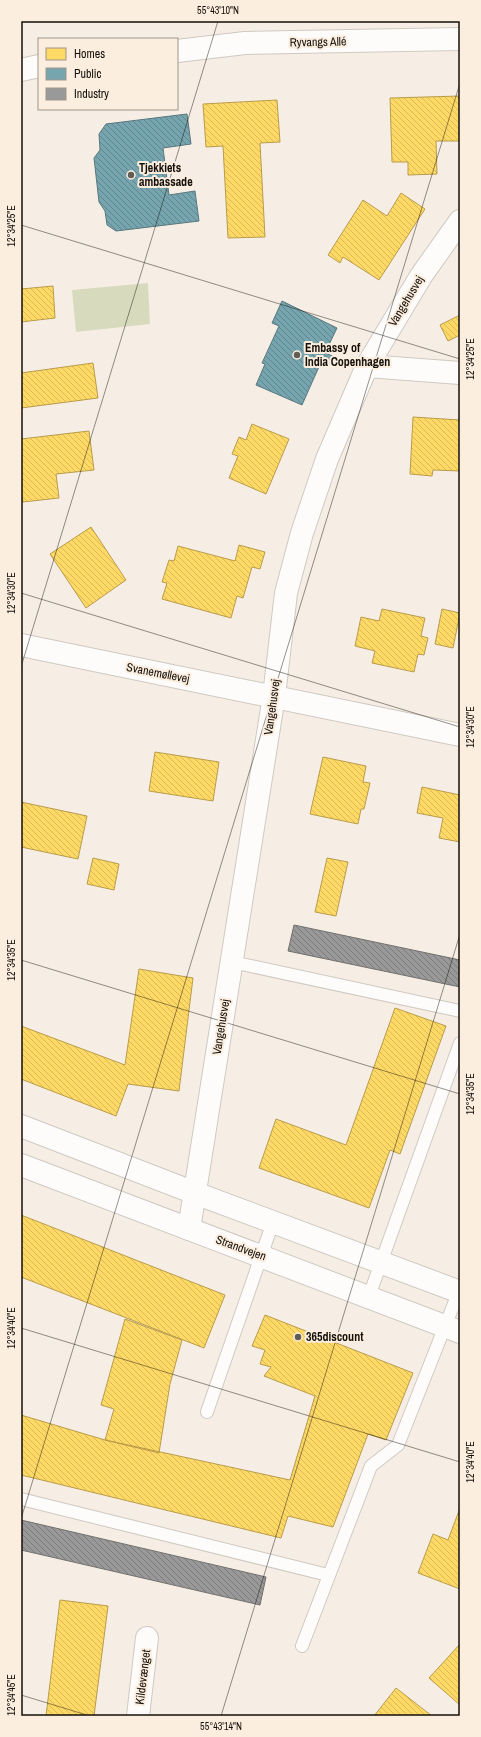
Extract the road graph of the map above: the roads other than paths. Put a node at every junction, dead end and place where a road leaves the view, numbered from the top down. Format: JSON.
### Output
{"nodes":[{"id":1,"x":460,"y":39,"type":"edge"},
{"id":2,"x":178,"y":51,"type":"edge"},
{"id":3,"x":38,"y":66,"type":"edge"},
{"id":4,"x":21,"y":70,"type":"edge"},
{"id":5,"x":460,"y":221,"type":"edge"},
{"id":6,"x":367,"y":366,"type":"junction"},
{"id":7,"x":460,"y":373,"type":"edge"},
{"id":8,"x":21,"y":645,"type":"edge"},
{"id":9,"x":274,"y":696,"type":"junction"},
{"id":10,"x":460,"y":735,"type":"edge"},
{"id":11,"x":232,"y":962,"type":"junction"},
{"id":12,"x":460,"y":1011,"type":"edge"},
{"id":13,"x":460,"y":1043,"type":"edge"},
{"id":14,"x":21,"y":1126,"type":"edge"},
{"id":15,"x":21,"y":1165,"type":"edge"},
{"id":16,"x":195,"y":1193,"type":"junction"},
{"id":17,"x":273,"y":1222,"type":"junction"},
{"id":18,"x":189,"y":1229,"type":"junction"},
{"id":19,"x":261,"y":1255,"type":"junction"},
{"id":20,"x":381,"y":1263,"type":"junction"},
{"id":21,"x":460,"y":1291,"type":"edge"},
{"id":22,"x":369,"y":1296,"type":"junction"},
{"id":23,"x":453,"y":1329,"type":"edge"},
{"id":24,"x":207,"y":1412,"type":"dead end"},
{"id":25,"x":21,"y":1499,"type":"edge"},
{"id":26,"x":328,"y":1576,"type":"junction"},
{"id":27,"x":147,"y":1638,"type":"dead end"},
{"id":28,"x":302,"y":1646,"type":"dead end"},
{"id":29,"x":138,"y":1716,"type":"edge"}],
"edges":[{"from":1,"to":2,"type":"street","name":"Ryvangs Allé"},
{"from":3,"to":4,"type":"street"},
{"from":5,"to":6,"type":"street","name":"Vangehusvej"},
{"from":6,"to":7,"type":"street"},
{"from":6,"to":9,"type":"street","name":"Vangehusvej"},
{"from":8,"to":9,"type":"street","name":"Svanemøllevej"},
{"from":9,"to":10,"type":"street","name":"Svanemøllevej"},
{"from":9,"to":11,"type":"street","name":"Vangehusvej"},
{"from":11,"to":12,"type":"lane"},
{"from":11,"to":16,"type":"street","name":"Vangehusvej"},
{"from":13,"to":20,"type":"lane"},
{"from":14,"to":16,"type":"street"},
{"from":15,"to":18,"type":"street","name":"Strandvejen"},
{"from":16,"to":17,"type":"street"},
{"from":16,"to":18,"type":"street","name":"Vangehusvej"},
{"from":17,"to":19,"type":"lane"},
{"from":17,"to":20,"type":"street"},
{"from":18,"to":19,"type":"street","name":"Strandvejen"},
{"from":19,"to":22,"type":"street","name":"Strandvejen"},
{"from":19,"to":24,"type":"lane"},
{"from":20,"to":21,"type":"street"},
{"from":20,"to":22,"type":"lane"},
{"from":21,"to":23,"type":"lane"},
{"from":22,"to":23,"type":"street","name":"Strandvejen"},
{"from":23,"to":26,"type":"lane"},
{"from":25,"to":26,"type":"lane"},
{"from":26,"to":28,"type":"lane"},
{"from":27,"to":29,"type":"street","name":"Kildevænget"}]}
